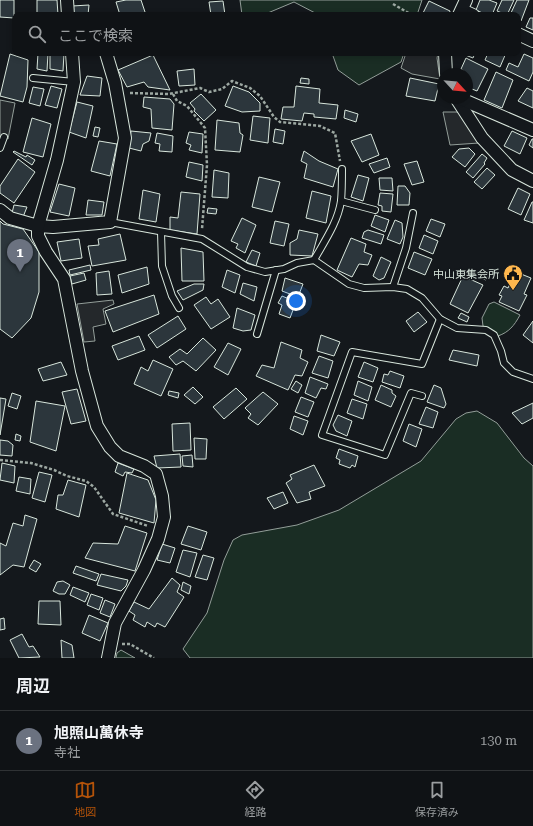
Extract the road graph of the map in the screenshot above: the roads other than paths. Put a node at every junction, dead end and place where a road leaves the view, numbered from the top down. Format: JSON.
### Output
{"nodes":[{"id":1,"x":67,"y":0,"type":"edge"},
{"id":2,"x":68,"y":12,"type":"edge"},
{"id":3,"x":521,"y":35,"type":"edge"},
{"id":4,"x":533,"y":41,"type":"edge"},
{"id":5,"x":72,"y":56,"type":"edge"},
{"id":6,"x":107,"y":56,"type":"edge"},
{"id":7,"x":445,"y":56,"type":"edge"},
{"id":8,"x":446,"y":68,"type":"edge"},
{"id":9,"x":34,"y":78,"type":"dead end"},
{"id":10,"x":74,"y":82,"type":"junction"},
{"id":11,"x":462,"y":104,"type":"edge"},
{"id":12,"x":472,"y":104,"type":"edge"},
{"id":13,"x":533,"y":130,"type":"edge"},
{"id":14,"x":4,"y":137,"type":"dead end"},
{"id":15,"x":0,"y":148,"type":"edge"},
{"id":16,"x":342,"y":169,"type":"road end"},
{"id":17,"x":533,"y":181,"type":"edge"},
{"id":18,"x":341,"y":201,"type":"junction"},
{"id":19,"x":0,"y":210,"type":"edge"},
{"id":20,"x":374,"y":210,"type":"dead end"},
{"id":21,"x":413,"y":213,"type":"dead end"},
{"id":22,"x":110,"y":222,"type":"junction"},
{"id":23,"x":34,"y":232,"type":"junction"},
{"id":24,"x":161,"y":232,"type":"junction"},
{"id":25,"x":314,"y":260,"type":"junction"},
{"id":26,"x":276,"y":270,"type":"junction"},
{"id":27,"x":393,"y":287,"type":"junction"},
{"id":28,"x":179,"y":308,"type":"dead end"},
{"id":29,"x":440,"y":319,"type":"junction"},
{"id":30,"x":257,"y":334,"type":"dead end"},
{"id":31,"x":533,"y":379,"type":"edge"},
{"id":32,"x":422,"y":396,"type":"dead end"},
{"id":33,"x":108,"y":658,"type":"edge"}],
"edges":[{"from":1,"to":2,"type":"street"},
{"from":3,"to":4,"type":"street"},
{"from":5,"to":10,"type":"street"},
{"from":6,"to":22,"type":"street"},
{"from":7,"to":8,"type":"street"},
{"from":9,"to":10,"type":"lane"},
{"from":10,"to":23,"type":"street"},
{"from":11,"to":17,"type":"street"},
{"from":12,"to":13,"type":"street"},
{"from":14,"to":15,"type":"lane"},
{"from":16,"to":18,"type":"lane"},
{"from":18,"to":20,"type":"lane"},
{"from":18,"to":25,"type":"lane"},
{"from":19,"to":23,"type":"street"},
{"from":21,"to":27,"type":"lane"},
{"from":22,"to":23,"type":"street"},
{"from":22,"to":24,"type":"lane"},
{"from":23,"to":33,"type":"street"},
{"from":24,"to":26,"type":"lane"},
{"from":24,"to":28,"type":"lane"},
{"from":25,"to":26,"type":"lane"},
{"from":25,"to":27,"type":"lane"},
{"from":26,"to":30,"type":"lane"},
{"from":27,"to":29,"type":"lane"},
{"from":29,"to":31,"type":"lane"},
{"from":29,"to":32,"type":"lane"}]}
